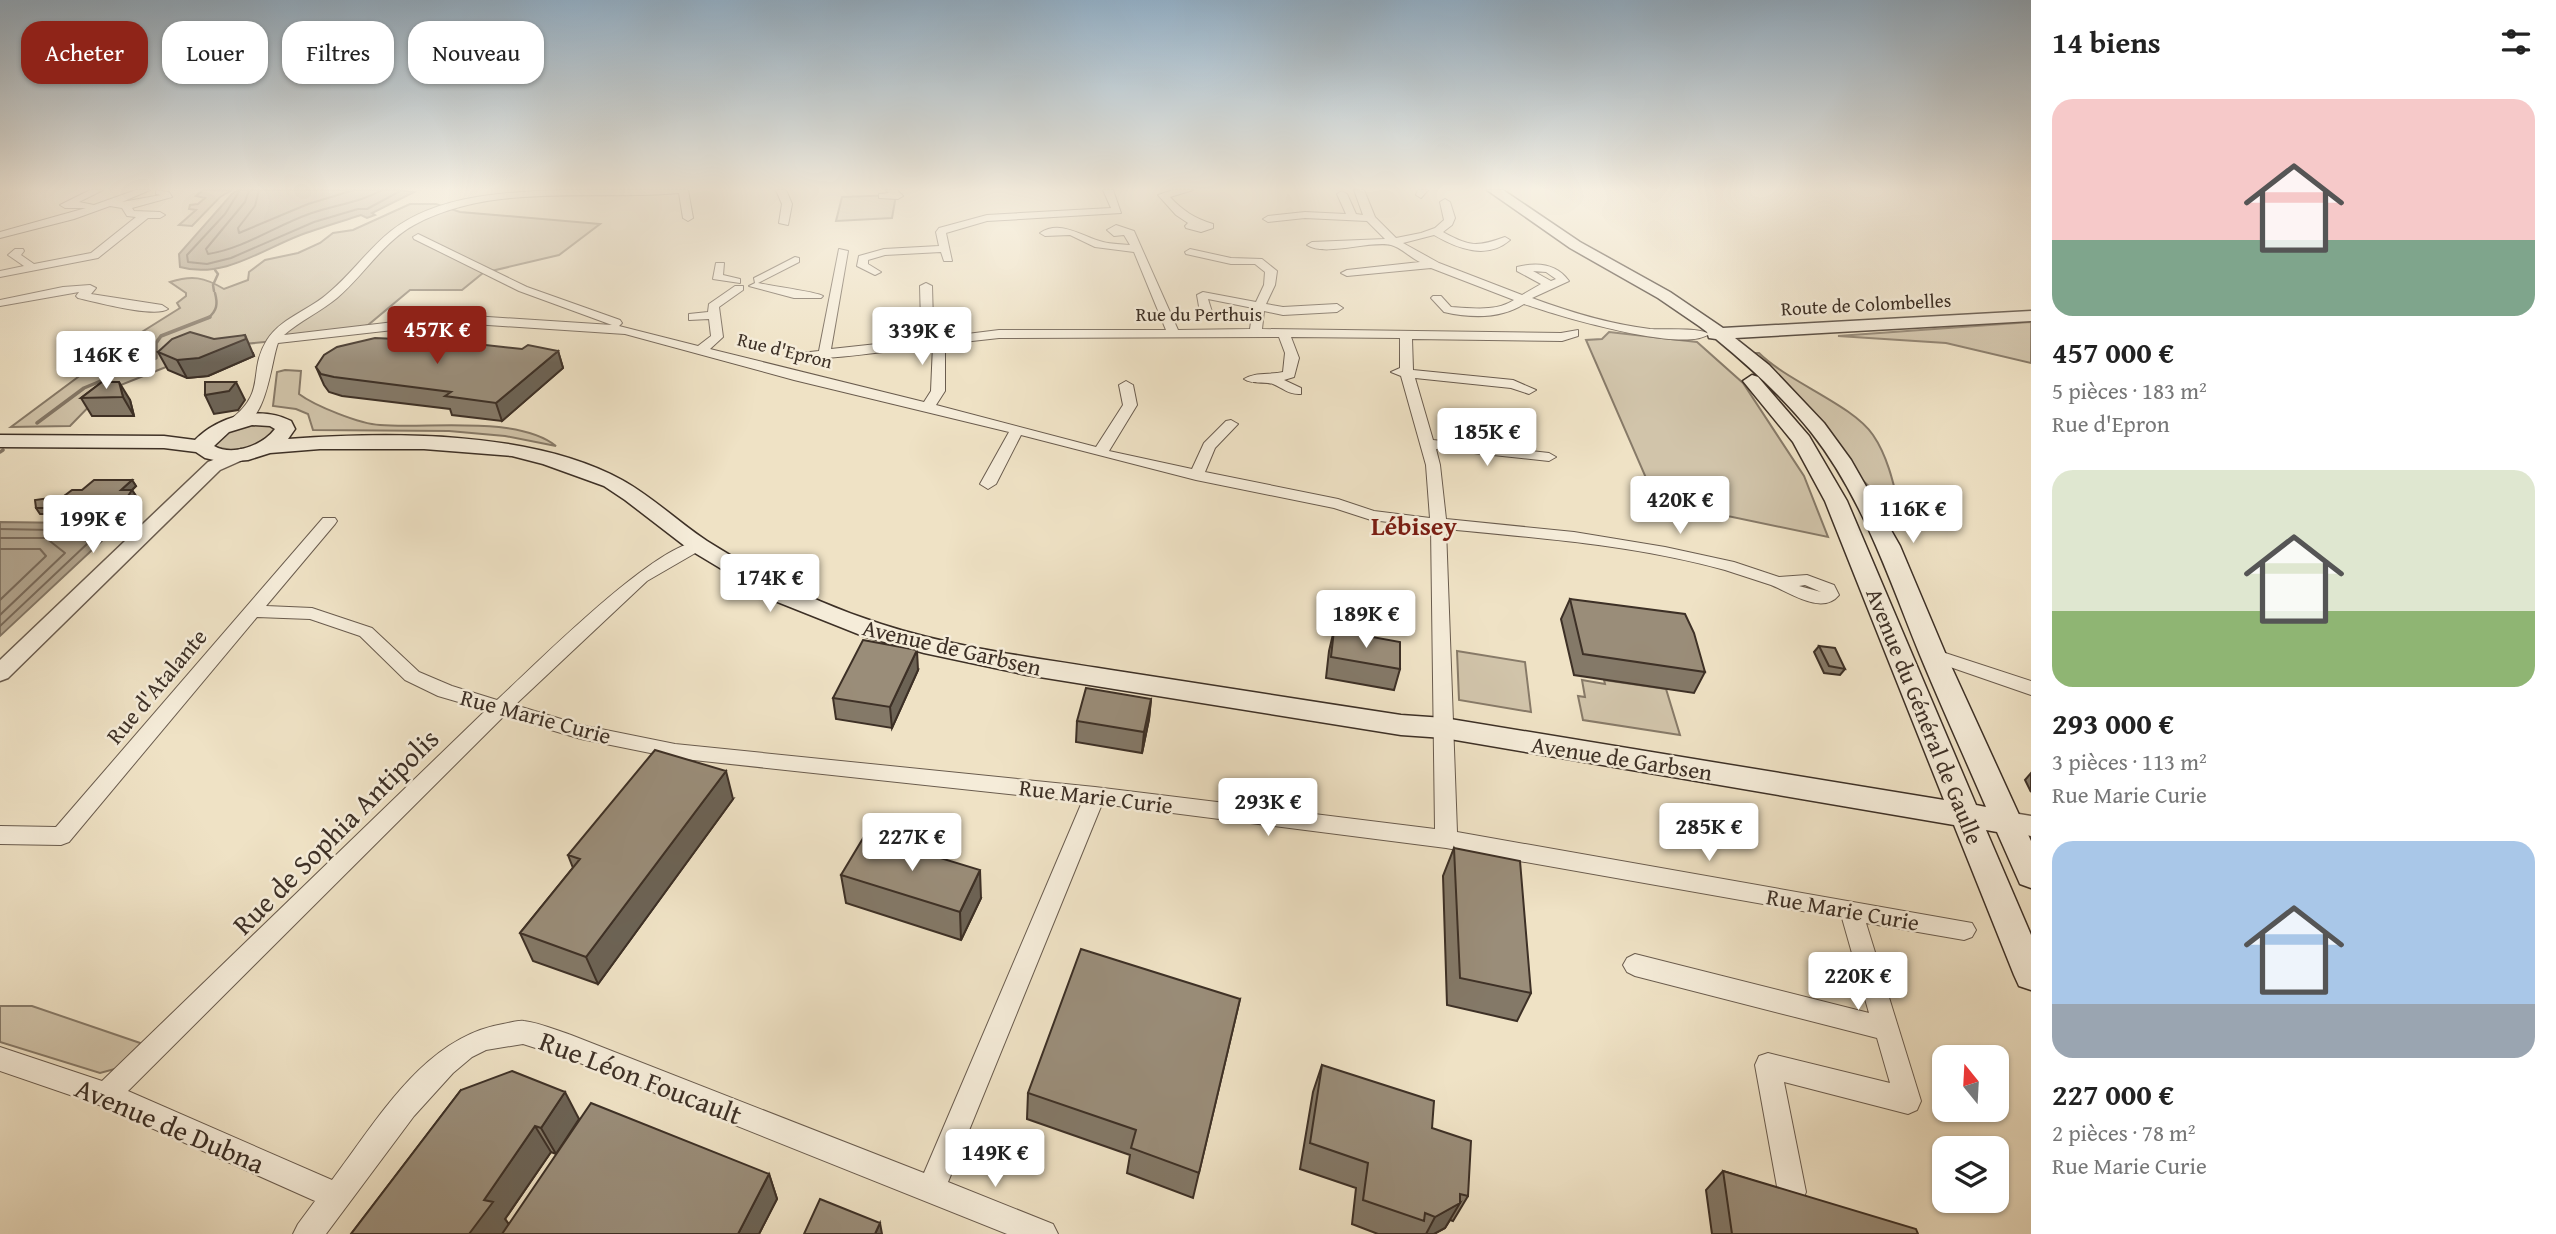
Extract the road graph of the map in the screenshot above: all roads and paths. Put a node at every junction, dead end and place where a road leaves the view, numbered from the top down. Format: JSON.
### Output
{"nodes":[{"id":1,"x":104,"y":248,"type":"edge"},
{"id":2,"x":380,"y":248,"type":"edge"},
{"id":3,"x":439,"y":248,"type":"edge"},
{"id":4,"x":946,"y":248,"type":"edge"},
{"id":5,"x":1124,"y":248,"type":"edge"},
{"id":6,"x":1356,"y":248,"type":"edge"},
{"id":7,"x":1394,"y":248,"type":"edge"},
{"id":8,"x":1467,"y":248,"type":"edge"},
{"id":9,"x":1491,"y":248,"type":"edge"},
{"id":10,"x":1582,"y":248,"type":"edge"},
{"id":11,"x":1138,"y":249,"type":"joint"},
{"id":12,"x":19,"y":251,"type":"dead end"},
{"id":13,"x":843,"y":251,"type":"dead end"},
{"id":14,"x":1190,"y":252,"type":"dead end"},
{"id":15,"x":795,"y":260,"type":"dead end"},
{"id":16,"x":1371,"y":262,"type":"junction"},
{"id":17,"x":720,"y":265,"type":"dead end"},
{"id":18,"x":29,"y":267,"type":"junction"},
{"id":19,"x":1418,"y":268,"type":"junction"},
{"id":20,"x":875,"y":272,"type":"dead end"},
{"id":21,"x":1347,"y":273,"type":"dead end"},
{"id":22,"x":0,"y":274,"type":"edge"},
{"id":23,"x":1438,"y":281,"type":"dead end"},
{"id":24,"x":757,"y":283,"type":"junction"},
{"id":25,"x":738,"y":284,"type":"junction"},
{"id":26,"x":1548,"y":284,"type":"dead end"},
{"id":27,"x":926,"y":286,"type":"dead end"},
{"id":28,"x":817,"y":296,"type":"dead end"},
{"id":29,"x":1437,"y":298,"type":"dead end"},
{"id":30,"x":1521,"y":299,"type":"junction"},
{"id":31,"x":1293,"y":300,"type":"dead end"},
{"id":32,"x":0,"y":303,"type":"edge"},
{"id":33,"x":1257,"y":307,"type":"junction"},
{"id":34,"x":1337,"y":308,"type":"dead end"},
{"id":35,"x":162,"y":309,"type":"dead end"},
{"id":36,"x":1308,"y":311,"type":"junction"},
{"id":37,"x":1206,"y":312,"type":"dead end"},
{"id":38,"x":713,"y":315,"type":"junction"},
{"id":39,"x":2031,"y":316,"type":"edge"},
{"id":40,"x":693,"y":317,"type":"dead end"},
{"id":41,"x":625,"y":330,"type":"junction"},
{"id":42,"x":1173,"y":333,"type":"junction"},
{"id":43,"x":1256,"y":333,"type":"junction"},
{"id":44,"x":1283,"y":333,"type":"junction"},
{"id":45,"x":1574,"y":333,"type":"dead end"},
{"id":46,"x":1406,"y":334,"type":"junction"},
{"id":47,"x":1712,"y":334,"type":"junction"},
{"id":48,"x":939,"y":339,"type":"junction"},
{"id":49,"x":273,"y":340,"type":"junction"},
{"id":50,"x":701,"y":350,"type":"junction"},
{"id":51,"x":824,"y":355,"type":"junction"},
{"id":52,"x":805,"y":356,"type":"dead end"},
{"id":53,"x":1402,"y":373,"type":"junction"},
{"id":54,"x":1251,"y":379,"type":"dead end"},
{"id":55,"x":1273,"y":379,"type":"junction"},
{"id":56,"x":1126,"y":385,"type":"dead end"},
{"id":57,"x":1529,"y":390,"type":"dead end"},
{"id":58,"x":1296,"y":391,"type":"dead end"},
{"id":59,"x":928,"y":406,"type":"junction"},
{"id":60,"x":262,"y":412,"type":"junction"},
{"id":61,"x":1231,"y":424,"type":"dead end"},
{"id":62,"x":226,"y":427,"type":"junction"},
{"id":63,"x":1017,"y":429,"type":"junction"},
{"id":64,"x":283,"y":434,"type":"junction"},
{"id":65,"x":0,"y":441,"type":"edge"},
{"id":66,"x":164,"y":442,"type":"junction"},
{"id":67,"x":320,"y":443,"type":"junction"},
{"id":68,"x":1428,"y":444,"type":"junction"},
{"id":69,"x":264,"y":447,"type":"junction"},
{"id":70,"x":1100,"y":453,"type":"junction"},
{"id":71,"x":210,"y":456,"type":"junction"},
{"id":72,"x":1549,"y":457,"type":"dead end"},
{"id":73,"x":1196,"y":476,"type":"junction"},
{"id":74,"x":988,"y":484,"type":"dead end"},
{"id":75,"x":1438,"y":519,"type":"junction"},
{"id":76,"x":328,"y":521,"type":"dead end"},
{"id":77,"x":698,"y":545,"type":"junction"},
{"id":78,"x":1778,"y":582,"type":"dead end"},
{"id":79,"x":251,"y":612,"type":"junction"},
{"id":80,"x":1933,"y":655,"type":"junction"},
{"id":81,"x":0,"y":673,"type":"edge"},
{"id":82,"x":2031,"y":688,"type":"edge"},
{"id":83,"x":499,"y":709,"type":"junction"},
{"id":84,"x":1444,"y":728,"type":"junction"},
{"id":85,"x":1095,"y":795,"type":"junction"},
{"id":86,"x":1965,"y":815,"type":"junction"},
{"id":87,"x":2019,"y":824,"type":"edge"},
{"id":88,"x":0,"y":835,"type":"edge"},
{"id":89,"x":1446,"y":839,"type":"junction"},
{"id":90,"x":2031,"y":875,"type":"edge"},
{"id":91,"x":1851,"y":910,"type":"junction"},
{"id":92,"x":1965,"y":930,"type":"dead end"},
{"id":93,"x":1635,"y":965,"type":"dead end"},
{"id":94,"x":2031,"y":975,"type":"edge"},
{"id":95,"x":1886,"y":1030,"type":"junction"},
{"id":96,"x":0,"y":1059,"type":"edge"},
{"id":97,"x":106,"y":1095,"type":"junction"},
{"id":98,"x":930,"y":1191,"type":"junction"},
{"id":99,"x":1792,"y":1192,"type":"edge"},
{"id":100,"x":338,"y":1197,"type":"junction"},
{"id":101,"x":308,"y":1234,"type":"edge"},
{"id":102,"x":1043,"y":1234,"type":"edge"}],
"edges":[{"from":1,"to":18,"type":"street"},
{"from":2,"to":49,"type":"street"},
{"from":3,"to":41,"type":"street"},
{"from":4,"to":20,"type":"street"},
{"from":5,"to":11,"type":"street"},
{"from":6,"to":16,"type":"street"},
{"from":7,"to":19,"type":"street"},
{"from":8,"to":9,"type":"street"},
{"from":10,"to":47,"type":"main road"},
{"from":11,"to":42,"type":"street"},
{"from":12,"to":18,"type":"street"},
{"from":13,"to":51,"type":"street"},
{"from":14,"to":33,"type":"street"},
{"from":15,"to":24,"type":"street"},
{"from":16,"to":19,"type":"street"},
{"from":16,"to":21,"type":"street"},
{"from":17,"to":25,"type":"street"},
{"from":18,"to":22,"type":"street"},
{"from":19,"to":23,"type":"street"},
{"from":19,"to":30,"type":"street"},
{"from":24,"to":25,"type":"street"},
{"from":24,"to":28,"type":"street"},
{"from":25,"to":38,"type":"street"},
{"from":26,"to":30,"type":"street"},
{"from":27,"to":48,"type":"street"},
{"from":29,"to":30,"type":"street"},
{"from":30,"to":47,"type":"street"},
{"from":31,"to":36,"type":"street"},
{"from":32,"to":35,"type":"street"},
{"from":33,"to":36,"type":"street"},
{"from":33,"to":37,"type":"street"},
{"from":33,"to":43,"type":"street"},
{"from":34,"to":36,"type":"street"},
{"from":38,"to":40,"type":"street"},
{"from":38,"to":50,"type":"street"},
{"from":39,"to":47,"type":"main road","name":"Route de Colombelles"},
{"from":41,"to":49,"type":"street","name":"Rue d'Epron"},
{"from":41,"to":50,"type":"street","name":"Rue d'Epron"},
{"from":42,"to":43,"type":"street","name":"Rue du Perthuis"},
{"from":42,"to":48,"type":"street","name":"Rue du Perthuis"},
{"from":43,"to":44,"type":"street","name":"Rue du Perthuis"},
{"from":44,"to":46,"type":"street","name":"Rue du Perthuis"},
{"from":44,"to":55,"type":"street"},
{"from":45,"to":46,"type":"street","name":"Rue du Perthuis"},
{"from":46,"to":53,"type":"street"},
{"from":47,"to":80,"type":"main road","name":"Avenue du Général de Gaulle"},
{"from":47,"to":86,"type":"main road","name":"Avenue du Général de Gaulle"},
{"from":48,"to":51,"type":"street","name":"Rue du Perthuis"},
{"from":48,"to":59,"type":"street"},
{"from":49,"to":60,"type":"street"},
{"from":50,"to":59,"type":"street","name":"Rue d'Epron"},
{"from":51,"to":52,"type":"street","name":"Rue du Perthuis"},
{"from":53,"to":57,"type":"street"},
{"from":53,"to":68,"type":"street"},
{"from":54,"to":55,"type":"street"},
{"from":55,"to":58,"type":"street"},
{"from":56,"to":70,"type":"street"},
{"from":59,"to":63,"type":"street","name":"Rue d'Epron"},
{"from":60,"to":62,"type":"main road"},
{"from":60,"to":64,"type":"main road"},
{"from":61,"to":73,"type":"street"},
{"from":62,"to":66,"type":"main road"},
{"from":62,"to":71,"type":"main road"},
{"from":63,"to":70,"type":"street","name":"Rue d'Epron"},
{"from":63,"to":74,"type":"street"},
{"from":64,"to":67,"type":"main road"},
{"from":64,"to":69,"type":"main road"},
{"from":65,"to":66,"type":"main road"},
{"from":66,"to":71,"type":"main road"},
{"from":67,"to":69,"type":"main road"},
{"from":67,"to":77,"type":"main road","name":"Avenue de Garbsen"},
{"from":68,"to":72,"type":"street"},
{"from":68,"to":75,"type":"street"},
{"from":69,"to":71,"type":"main road"},
{"from":70,"to":73,"type":"street","name":"Rue d'Epron"},
{"from":71,"to":81,"type":"street"},
{"from":73,"to":75,"type":"street","name":"Rue d'Epron"},
{"from":75,"to":78,"type":"street","name":"Rue d'Epron"},
{"from":75,"to":84,"type":"street"},
{"from":76,"to":79,"type":"street","name":"Rue d'Atalante"},
{"from":77,"to":83,"type":"street","name":"Rue de Sophia Antipolis"},
{"from":77,"to":84,"type":"main road","name":"Avenue de Garbsen"},
{"from":79,"to":83,"type":"street","name":"Rue Marie Curie"},
{"from":79,"to":88,"type":"street","name":"Rue d'Atalante"},
{"from":80,"to":82,"type":"street"},
{"from":80,"to":87,"type":"main road","name":"Avenue du Général de Gaulle"},
{"from":83,"to":85,"type":"street","name":"Rue Marie Curie"},
{"from":83,"to":97,"type":"street","name":"Rue de Sophia Antipolis"},
{"from":84,"to":86,"type":"main road","name":"Avenue de Garbsen"},
{"from":84,"to":89,"type":"street"},
{"from":85,"to":89,"type":"street","name":"Rue Marie Curie"},
{"from":85,"to":98,"type":"street"},
{"from":86,"to":87,"type":"main road","name":"Avenue de Garbsen"},
{"from":86,"to":94,"type":"main road","name":"Avenue du Général de Gaulle"},
{"from":87,"to":90,"type":"main road","name":"Avenue du Général de Gaulle"},
{"from":89,"to":91,"type":"street","name":"Rue Marie Curie"},
{"from":91,"to":92,"type":"street","name":"Rue Marie Curie"},
{"from":91,"to":95,"type":"street"},
{"from":93,"to":95,"type":"street"},
{"from":95,"to":99,"type":"street"},
{"from":96,"to":97,"type":"street","name":"Avenue de Dubna"},
{"from":97,"to":100,"type":"street","name":"Avenue de Dubna"},
{"from":98,"to":100,"type":"street","name":"Rue Léon Foucault"},
{"from":98,"to":102,"type":"street","name":"Rue Léon Foucault"},
{"from":100,"to":101,"type":"street","name":"Rue Léon Foucault"}]}
